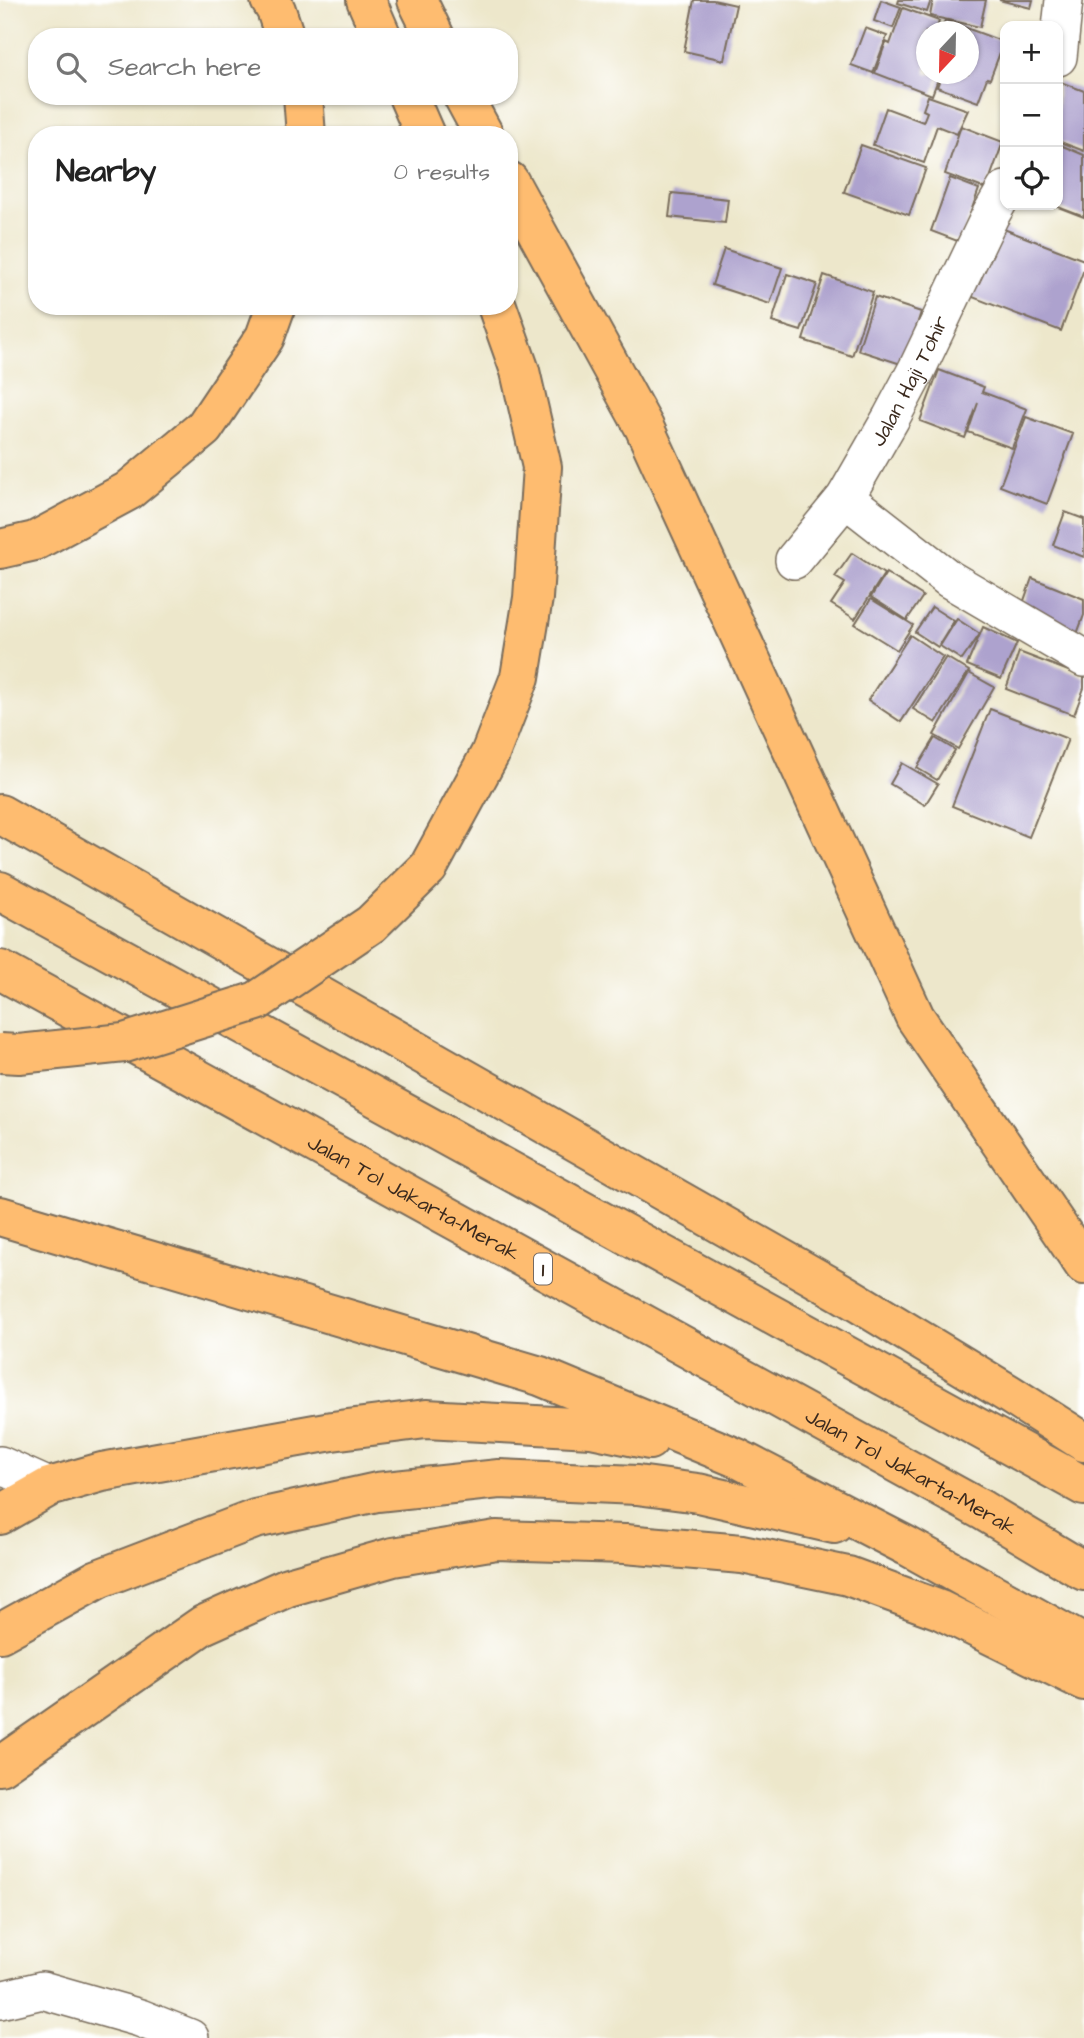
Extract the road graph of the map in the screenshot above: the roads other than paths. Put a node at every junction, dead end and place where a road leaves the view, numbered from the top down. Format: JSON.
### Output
{"nodes":[{"id":1,"x":270,"y":0,"type":"edge"},
{"id":2,"x":366,"y":0,"type":"edge"},
{"id":3,"x":417,"y":0,"type":"edge"},
{"id":4,"x":1064,"y":0,"type":"edge"},
{"id":5,"x":1062,"y":21,"type":"edge"},
{"id":6,"x":282,"y":28,"type":"edge"},
{"id":7,"x":378,"y":28,"type":"edge"},
{"id":8,"x":431,"y":28,"type":"edge"},
{"id":9,"x":304,"y":105,"type":"edge"},
{"id":10,"x":412,"y":105,"type":"edge"},
{"id":11,"x":468,"y":105,"type":"edge"},
{"id":12,"x":305,"y":126,"type":"edge"},
{"id":13,"x":421,"y":126,"type":"edge"},
{"id":14,"x":479,"y":126,"type":"edge"},
{"id":15,"x":518,"y":197,"type":"edge"},
{"id":16,"x":1000,"y":199,"type":"edge"},
{"id":17,"x":273,"y":315,"type":"edge"},
{"id":18,"x":500,"y":315,"type":"edge"},
{"id":19,"x":845,"y":498,"type":"junction"},
{"id":20,"x":0,"y":549,"type":"edge"},
{"id":21,"x":794,"y":560,"type":"dead end"},
{"id":22,"x":1084,"y":658,"type":"edge"},
{"id":23,"x":0,"y":814,"type":"edge"},
{"id":24,"x":0,"y":891,"type":"edge"},
{"id":25,"x":0,"y":970,"type":"edge"},
{"id":26,"x":0,"y":1053,"type":"edge"},
{"id":27,"x":0,"y":1216,"type":"edge"},
{"id":28,"x":1084,"y":1265,"type":"edge"},
{"id":29,"x":1084,"y":1442,"type":"edge"},
{"id":30,"x":737,"y":1458,"type":"junction"},
{"id":31,"x":0,"y":1465,"type":"edge"},
{"id":32,"x":1084,"y":1486,"type":"edge"},
{"id":33,"x":49,"y":1487,"type":"junction"},
{"id":34,"x":0,"y":1515,"type":"edge"},
{"id":35,"x":907,"y":1546,"type":"junction"},
{"id":36,"x":1084,"y":1572,"type":"edge"},
{"id":37,"x":0,"y":1633,"type":"edge"},
{"id":38,"x":1084,"y":1644,"type":"edge"},
{"id":39,"x":1084,"y":1681,"type":"edge"},
{"id":40,"x":0,"y":1766,"type":"edge"},
{"id":41,"x":0,"y":2000,"type":"edge"},
{"id":42,"x":190,"y":2038,"type":"edge"}],
"edges":[{"from":1,"to":6,"type":"highway"},
{"from":2,"to":7,"type":"highway"},
{"from":3,"to":8,"type":"highway"},
{"from":4,"to":5,"type":"street"},
{"from":9,"to":12,"type":"highway"},
{"from":10,"to":13,"type":"highway"},
{"from":11,"to":14,"type":"highway"},
{"from":15,"to":28,"type":"highway"},
{"from":16,"to":19,"type":"street","name":"Jalan Haji Tohir"},
{"from":17,"to":20,"type":"highway"},
{"from":18,"to":26,"type":"highway","bridge":true},
{"from":19,"to":21,"type":"street","name":"Jalan Haji Tohir"},
{"from":19,"to":22,"type":"street"},
{"from":23,"to":29,"type":"highway"},
{"from":24,"to":32,"type":"highway"},
{"from":25,"to":36,"type":"highway","name":"Jalan Tol Jakarta–Merak","number":"1"},
{"from":27,"to":30,"type":"highway"},
{"from":30,"to":33,"type":"highway"},
{"from":30,"to":35,"type":"highway"},
{"from":31,"to":33,"type":"street"},
{"from":33,"to":34,"type":"highway"},
{"from":35,"to":37,"type":"highway"},
{"from":35,"to":38,"type":"highway"},
{"from":39,"to":40,"type":"highway"},
{"from":41,"to":42,"type":"street"}]}
